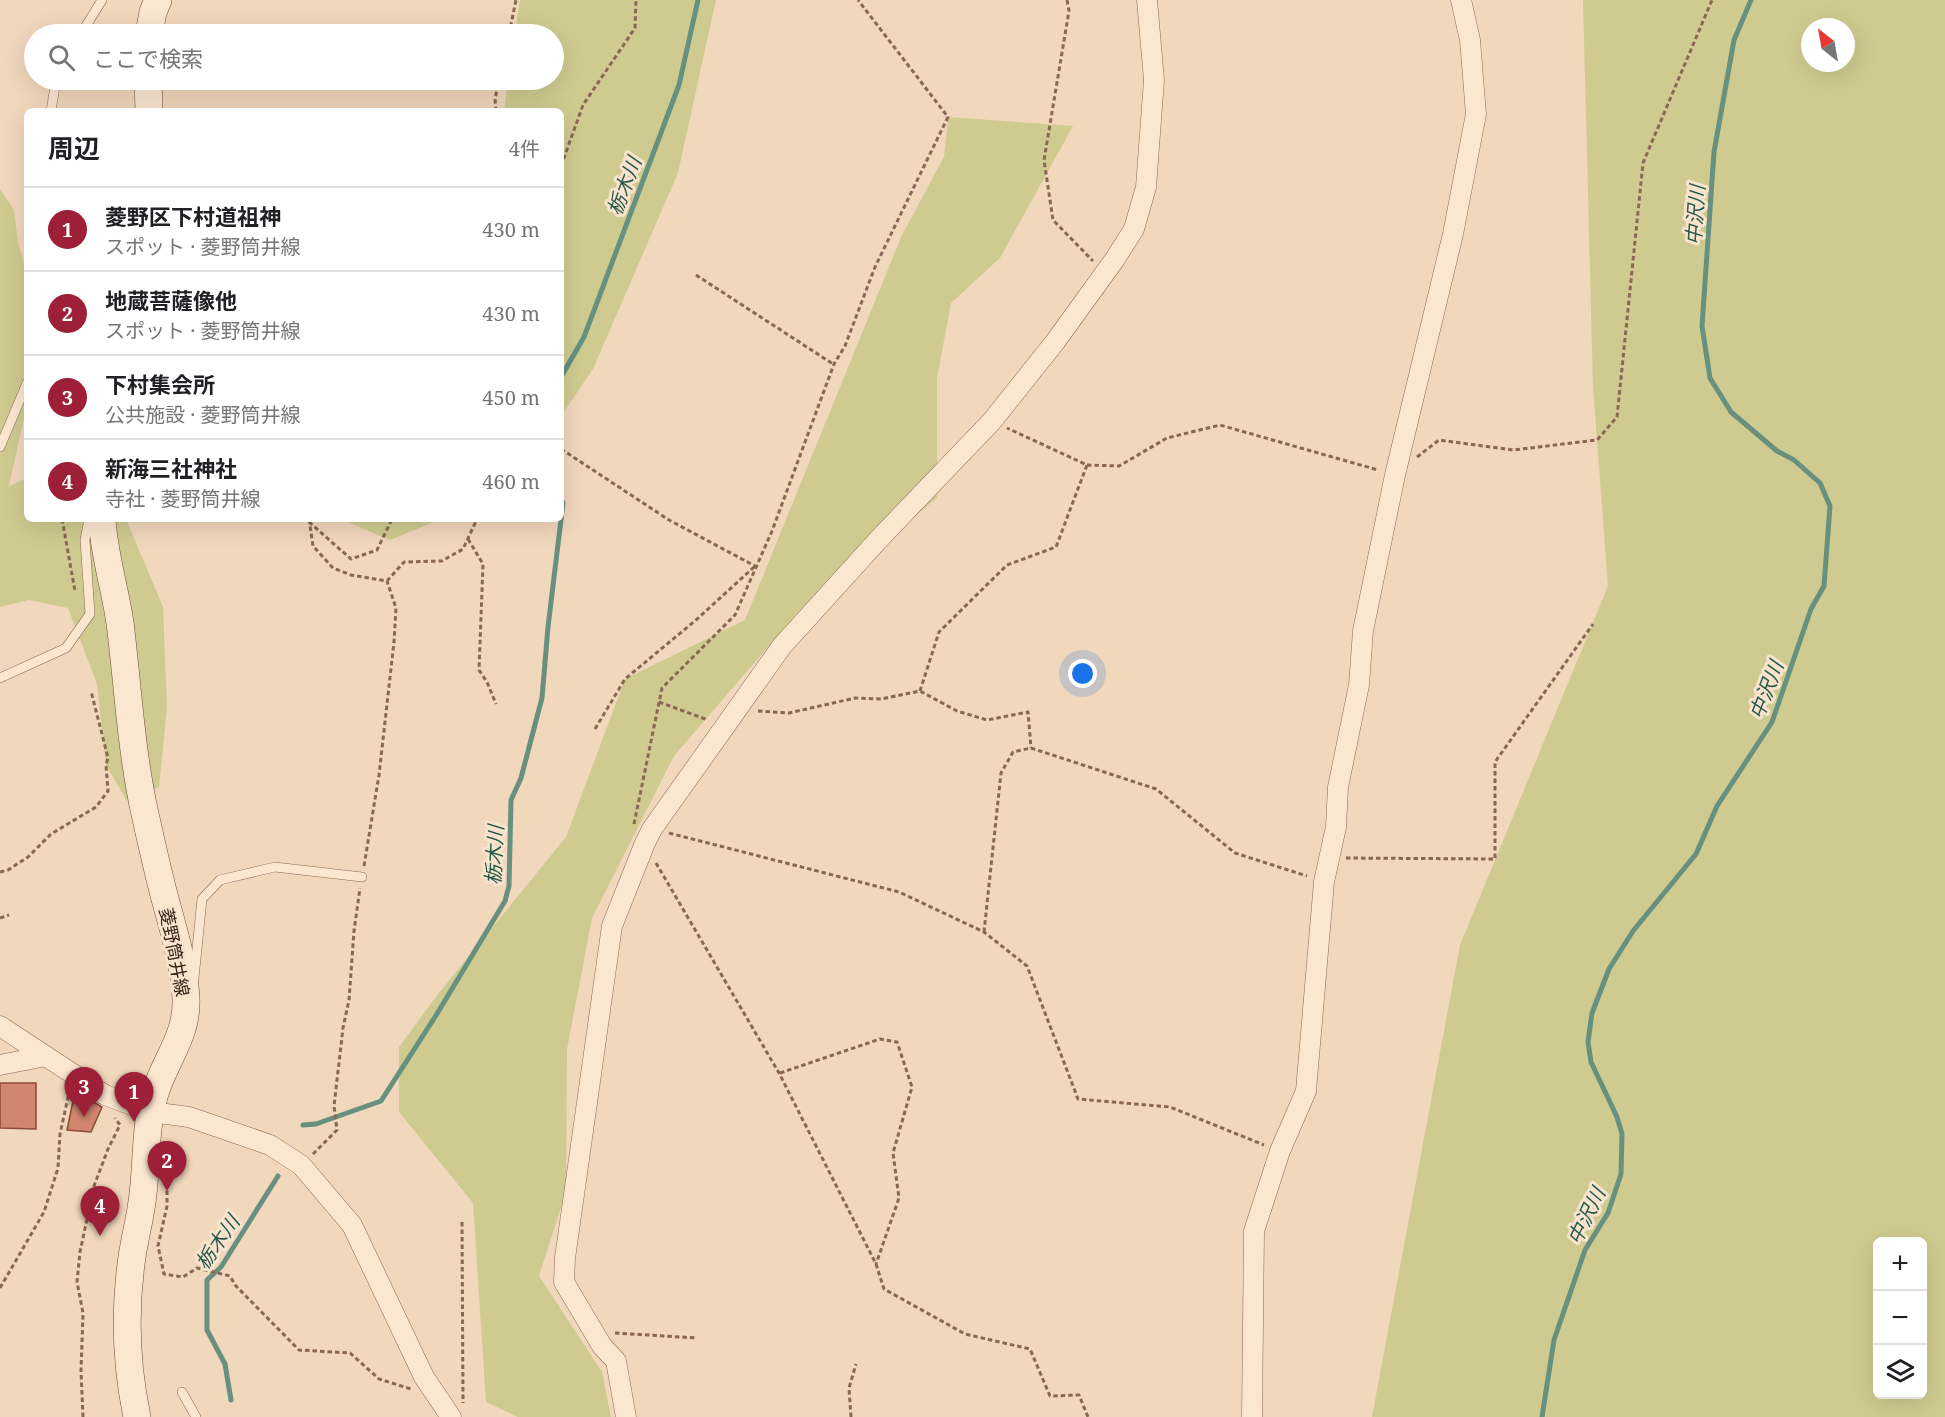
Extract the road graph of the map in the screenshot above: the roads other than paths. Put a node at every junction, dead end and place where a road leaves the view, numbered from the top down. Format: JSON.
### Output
{"nodes":[{"id":1,"x":102,"y":0,"type":"edge"},
{"id":2,"x":158,"y":0,"type":"edge"},
{"id":3,"x":1147,"y":0,"type":"edge"},
{"id":4,"x":1461,"y":0,"type":"edge"},
{"id":5,"x":87,"y":24,"type":"edge"},
{"id":6,"x":151,"y":24,"type":"edge"},
{"id":7,"x":54,"y":90,"type":"edge"},
{"id":8,"x":148,"y":90,"type":"edge"},
{"id":9,"x":51,"y":108,"type":"edge"},
{"id":10,"x":149,"y":108,"type":"edge"},
{"id":11,"x":24,"y":390,"type":"edge"},
{"id":12,"x":0,"y":447,"type":"edge"},
{"id":13,"x":88,"y":522,"type":"edge"},
{"id":14,"x":102,"y":522,"type":"edge"},
{"id":15,"x":0,"y":678,"type":"edge"},
{"id":16,"x":362,"y":877,"type":"road end"},
{"id":17,"x":186,"y":997,"type":"junction"},
{"id":18,"x":0,"y":1026,"type":"edge"},
{"id":19,"x":46,"y":1056,"type":"junction"},
{"id":20,"x":0,"y":1065,"type":"edge"},
{"id":21,"x":151,"y":1112,"type":"junction"},
{"id":22,"x":424,"y":1377,"type":"junction"},
{"id":23,"x":182,"y":1392,"type":"dead end"},
{"id":24,"x":460,"y":1415,"type":"edge"},
{"id":25,"x":137,"y":1417,"type":"edge"},
{"id":26,"x":196,"y":1417,"type":"edge"},
{"id":27,"x":626,"y":1417,"type":"edge"},
{"id":28,"x":1252,"y":1417,"type":"edge"}],
"edges":[{"from":1,"to":5,"type":"lane"},
{"from":2,"to":6,"type":"main road"},
{"from":3,"to":27,"type":"street"},
{"from":4,"to":28,"type":"street"},
{"from":7,"to":9,"type":"lane"},
{"from":8,"to":10,"type":"main road"},
{"from":11,"to":12,"type":"lane"},
{"from":13,"to":15,"type":"lane"},
{"from":14,"to":17,"type":"main road","name":"菱野筒井線"},
{"from":16,"to":17,"type":"lane"},
{"from":17,"to":21,"type":"main road","name":"菱野筒井線"},
{"from":18,"to":19,"type":"street"},
{"from":19,"to":20,"type":"street"},
{"from":19,"to":21,"type":"street"},
{"from":21,"to":22,"type":"street"},
{"from":21,"to":25,"type":"main road","name":"菱野筒井線"},
{"from":22,"to":24,"type":"street"},
{"from":22,"to":24,"type":"street"},
{"from":23,"to":26,"type":"lane"}]}
